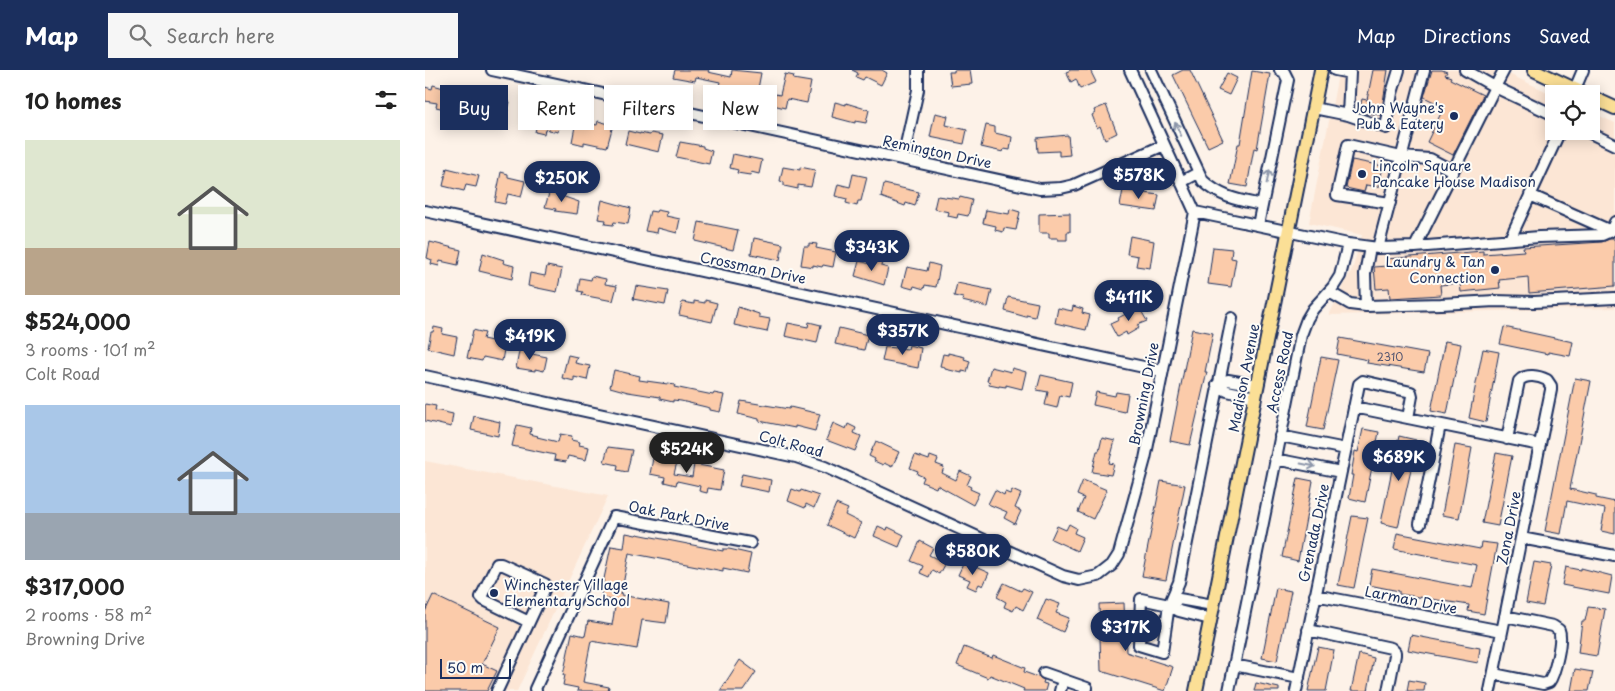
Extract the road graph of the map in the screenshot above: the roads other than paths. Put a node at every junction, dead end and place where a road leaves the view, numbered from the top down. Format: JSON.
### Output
{"nodes":[{"id":1,"x":492,"y":70,"type":"edge"},
{"id":2,"x":917,"y":70,"type":"edge"},
{"id":3,"x":1130,"y":70,"type":"edge"},
{"id":4,"x":1151,"y":70,"type":"edge"},
{"id":5,"x":1280,"y":70,"type":"edge"},
{"id":6,"x":1321,"y":70,"type":"edge"},
{"id":7,"x":1335,"y":70,"type":"edge"},
{"id":8,"x":1399,"y":70,"type":"edge"},
{"id":9,"x":1424,"y":70,"type":"edge"},
{"id":10,"x":1465,"y":70,"type":"edge"},
{"id":11,"x":1504,"y":70,"type":"edge"},
{"id":12,"x":1534,"y":70,"type":"edge"},
{"id":13,"x":1583,"y":70,"type":"edge"},
{"id":14,"x":1350,"y":72,"type":"edge"},
{"id":15,"x":1567,"y":85,"type":"edge"},
{"id":16,"x":1581,"y":85,"type":"edge"},
{"id":17,"x":1495,"y":87,"type":"junction"},
{"id":18,"x":1600,"y":100,"type":"edge"},
{"id":19,"x":1615,"y":106,"type":"edge"},
{"id":20,"x":1313,"y":108,"type":"junction"},
{"id":21,"x":1545,"y":111,"type":"edge"},
{"id":22,"x":1348,"y":115,"type":"junction"},
{"id":23,"x":1600,"y":138,"type":"edge"},
{"id":24,"x":1556,"y":140,"type":"edge"},
{"id":25,"x":1164,"y":145,"type":"junction"},
{"id":26,"x":1615,"y":145,"type":"edge"},
{"id":27,"x":1401,"y":157,"type":"junction"},
{"id":28,"x":903,"y":158,"type":"junction"},
{"id":29,"x":1453,"y":171,"type":"junction"},
{"id":30,"x":1198,"y":173,"type":"junction"},
{"id":31,"x":1181,"y":182,"type":"junction"},
{"id":32,"x":1531,"y":195,"type":"junction"},
{"id":33,"x":1390,"y":203,"type":"junction"},
{"id":34,"x":1262,"y":205,"type":"junction"},
{"id":35,"x":425,"y":211,"type":"edge"},
{"id":36,"x":1195,"y":212,"type":"junction"},
{"id":37,"x":1258,"y":225,"type":"junction"},
{"id":38,"x":1613,"y":226,"type":"edge"},
{"id":39,"x":1289,"y":230,"type":"junction"},
{"id":40,"x":1510,"y":239,"type":"junction"},
{"id":41,"x":1348,"y":244,"type":"junction"},
{"id":42,"x":1415,"y":247,"type":"junction"},
{"id":43,"x":1374,"y":248,"type":"junction"},
{"id":44,"x":1329,"y":292,"type":"junction"},
{"id":45,"x":1615,"y":298,"type":"edge"},
{"id":46,"x":1365,"y":306,"type":"junction"},
{"id":47,"x":1232,"y":318,"type":"dead end"},
{"id":48,"x":1163,"y":371,"type":"junction"},
{"id":49,"x":425,"y":376,"type":"edge"},
{"id":50,"x":1217,"y":385,"type":"junction"},
{"id":51,"x":1256,"y":391,"type":"junction"},
{"id":52,"x":1354,"y":407,"type":"junction"},
{"id":53,"x":1408,"y":418,"type":"junction"},
{"id":54,"x":1440,"y":425,"type":"junction"},
{"id":55,"x":1280,"y":436,"type":"junction"},
{"id":56,"x":1507,"y":439,"type":"junction"},
{"id":57,"x":1540,"y":445,"type":"junction"},
{"id":58,"x":1346,"y":449,"type":"junction"},
{"id":59,"x":1275,"y":459,"type":"junction"},
{"id":60,"x":1341,"y":472,"type":"junction"},
{"id":61,"x":1420,"y":524,"type":"dead end"},
{"id":62,"x":1521,"y":538,"type":"junction"},
{"id":63,"x":750,"y":543,"type":"dead end"},
{"id":64,"x":1615,"y":556,"type":"edge"},
{"id":65,"x":1102,"y":574,"type":"joint"},
{"id":66,"x":1315,"y":595,"type":"junction"},
{"id":67,"x":1169,"y":604,"type":"junction"},
{"id":68,"x":1213,"y":605,"type":"junction"},
{"id":69,"x":1505,"y":616,"type":"junction"},
{"id":70,"x":1211,"y":619,"type":"junction"},
{"id":71,"x":529,"y":622,"type":"junction"},
{"id":72,"x":1308,"y":630,"type":"junction"},
{"id":73,"x":1502,"y":631,"type":"junction"},
{"id":74,"x":1234,"y":665,"type":"junction"},
{"id":75,"x":1044,"y":674,"type":"dead end"},
{"id":76,"x":1494,"y":674,"type":"junction"},
{"id":77,"x":1299,"y":678,"type":"junction"},
{"id":78,"x":1063,"y":680,"type":"junction"},
{"id":79,"x":1087,"y":688,"type":"dead end"},
{"id":80,"x":497,"y":691,"type":"edge"},
{"id":81,"x":537,"y":691,"type":"edge"},
{"id":82,"x":1060,"y":691,"type":"edge"},
{"id":83,"x":1196,"y":691,"type":"edge"},
{"id":84,"x":1229,"y":691,"type":"edge"},
{"id":85,"x":1296,"y":691,"type":"edge"},
{"id":86,"x":1388,"y":691,"type":"edge"},
{"id":87,"x":1490,"y":691,"type":"edge"}],
"edges":[{"from":1,"to":28,"type":"street","name":"Remington Drive"},
{"from":2,"to":28,"type":"street"},
{"from":3,"to":25,"type":"street"},
{"from":30,"to":4,"type":"street","one_way":true},
{"from":34,"to":5,"type":"street","one_way":true},
{"from":6,"to":20,"type":"main road","name":"Madison Avenue"},
{"from":7,"to":14,"type":"street"},
{"from":8,"to":22,"type":"street"},
{"from":9,"to":27,"type":"street"},
{"from":10,"to":17,"type":"street"},
{"from":11,"to":17,"type":"street"},
{"from":12,"to":15,"type":"main road"},
{"from":13,"to":16,"type":"street"},
{"from":14,"to":22,"type":"street"},
{"from":17,"to":21,"type":"street"},
{"from":17,"to":29,"type":"street"},
{"from":18,"to":19,"type":"main road"},
{"from":20,"to":22,"type":"street"},
{"from":20,"to":39,"type":"main road","name":"Madison Avenue"},
{"from":23,"to":26,"type":"street"},
{"from":24,"to":32,"type":"street"},
{"from":25,"to":28,"type":"street","name":"Remington Drive"},
{"from":25,"to":31,"type":"street"},
{"from":27,"to":29,"type":"street"},
{"from":27,"to":33,"type":"street"},
{"from":27,"to":33,"type":"street"},
{"from":29,"to":42,"type":"street"},
{"from":30,"to":31,"type":"street"},
{"from":30,"to":34,"type":"street"},
{"from":31,"to":36,"type":"street"},
{"from":32,"to":38,"type":"street"},
{"from":32,"to":40,"type":"street"},
{"from":33,"to":43,"type":"street"},
{"from":34,"to":37,"type":"street"},
{"from":35,"to":48,"type":"street","name":"Crossman Drive"},
{"from":36,"to":37,"type":"street"},
{"from":36,"to":48,"type":"street","name":"Browning Drive"},
{"from":37,"to":39,"type":"street"},
{"from":38,"to":40,"type":"street"},
{"from":39,"to":41,"type":"street"},
{"from":39,"to":51,"type":"main road","name":"Madison Avenue"},
{"from":40,"to":42,"type":"street"},
{"from":41,"to":43,"type":"street"},
{"from":41,"to":44,"type":"street","name":"Access Road"},
{"from":42,"to":43,"type":"street"},
{"from":43,"to":46,"type":"street"},
{"from":44,"to":46,"type":"street"},
{"from":44,"to":55,"type":"street","name":"Access Road"},
{"from":45,"to":46,"type":"street"},
{"from":47,"to":50,"type":"street"},
{"from":48,"to":65,"type":"street","name":"Browning Drive"},
{"from":49,"to":65,"type":"street","name":"Colt Road"},
{"from":50,"to":51,"type":"street"},
{"from":50,"to":67,"type":"street"},
{"from":51,"to":68,"type":"main road","name":"Madison Avenue"},
{"from":52,"to":53,"type":"street"},
{"from":52,"to":53,"type":"street","name":"Grenada Drive"},
{"from":52,"to":58,"type":"street","name":"Grenada Drive"},
{"from":53,"to":54,"type":"street"},
{"from":54,"to":56,"type":"street"},
{"from":54,"to":61,"type":"street"},
{"from":55,"to":58,"type":"street"},
{"from":55,"to":59,"type":"street","name":"Access Road"},
{"from":56,"to":57,"type":"street"},
{"from":56,"to":57,"type":"street","name":"Zona Drive"},
{"from":57,"to":62,"type":"street","name":"Zona Drive"},
{"from":58,"to":60,"type":"street","name":"Grenada Drive"},
{"from":59,"to":60,"type":"street","one_way":true},
{"from":59,"to":74,"type":"street","name":"Access Road"},
{"from":60,"to":66,"type":"street","name":"Grenada Drive"},
{"from":62,"to":64,"type":"street"},
{"from":62,"to":69,"type":"street","name":"Zona Drive"},
{"from":63,"to":81,"type":"street","name":"Oak Park Drive"},
{"from":66,"to":72,"type":"street","name":"Grenada Drive"},
{"from":66,"to":73,"type":"street","name":"Larman Drive"},
{"from":67,"to":67,"type":"street"},
{"from":67,"to":68,"type":"street"},
{"from":67,"to":70,"type":"street"},
{"from":68,"to":70,"type":"main road","name":"Madison Avenue"},
{"from":69,"to":73,"type":"street","name":"Zona Drive"},
{"from":69,"to":76,"type":"street"},
{"from":70,"to":83,"type":"main road","name":"Madison Avenue"},
{"from":71,"to":71,"type":"street"},
{"from":71,"to":80,"type":"street"},
{"from":72,"to":77,"type":"street","name":"Grenada Drive"},
{"from":72,"to":86,"type":"street"},
{"from":73,"to":76,"type":"street","name":"Zona Drive"},
{"from":74,"to":77,"type":"street"},
{"from":74,"to":84,"type":"street","name":"Access Road"},
{"from":75,"to":78,"type":"street"},
{"from":76,"to":87,"type":"street","name":"Zona Drive"},
{"from":77,"to":85,"type":"street","name":"Grenada Drive"},
{"from":78,"to":79,"type":"street"},
{"from":78,"to":82,"type":"street"}]}
